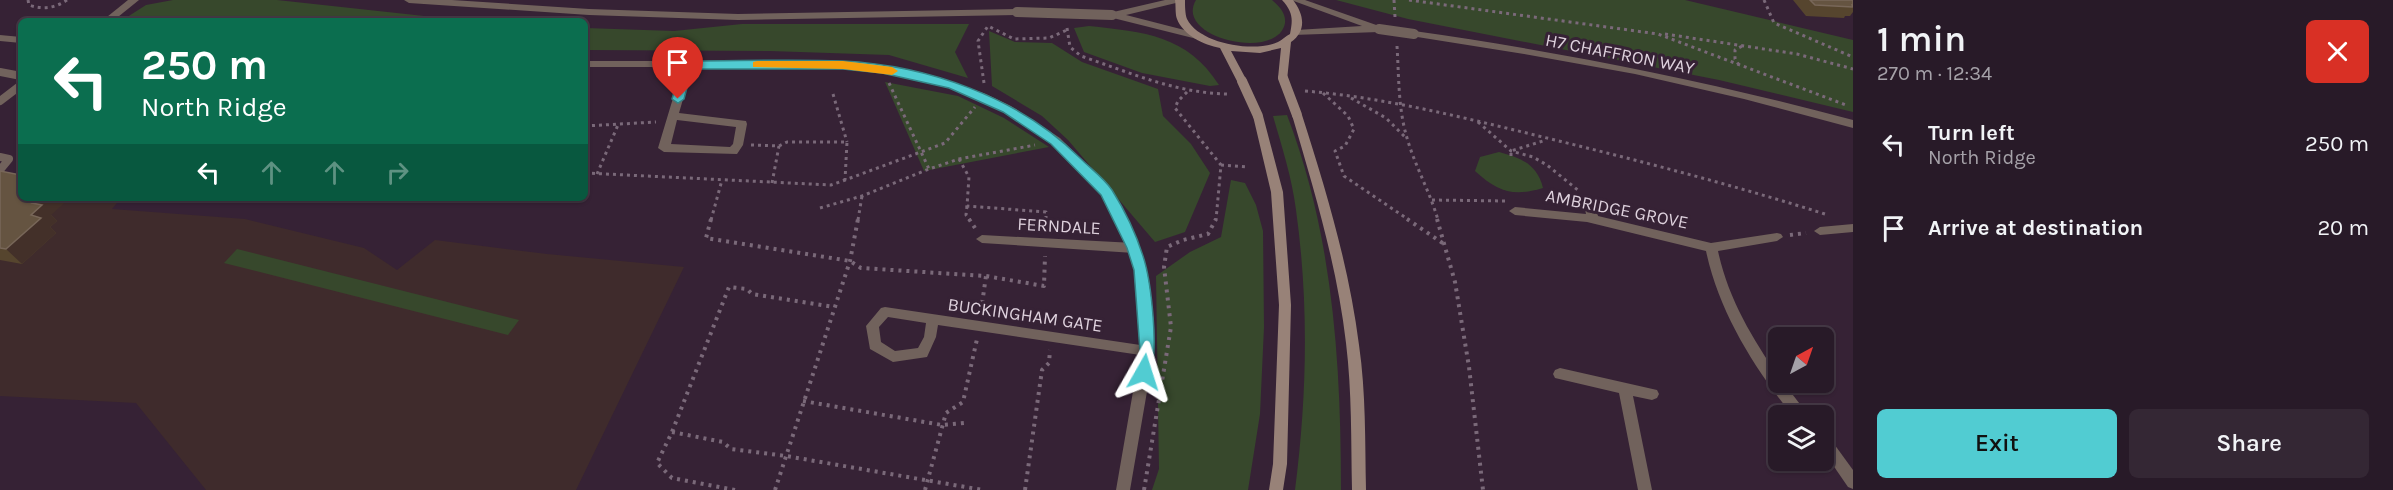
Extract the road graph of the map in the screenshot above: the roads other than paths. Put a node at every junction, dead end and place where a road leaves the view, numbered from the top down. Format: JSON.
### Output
{"nodes":[{"id":1,"x":142,"y":0,"type":"edge"},
{"id":2,"x":410,"y":0,"type":"edge"},
{"id":3,"x":1178,"y":0,"type":"edge"},
{"id":4,"x":1287,"y":0,"type":"edge"},
{"id":5,"x":1296,"y":0,"type":"edge"},
{"id":6,"x":132,"y":2,"type":"edge"},
{"id":7,"x":1112,"y":15,"type":"junction"},
{"id":8,"x":111,"y":18,"type":"edge"},
{"id":9,"x":1379,"y":29,"type":"junction"},
{"id":10,"x":1296,"y":33,"type":"junction"},
{"id":11,"x":1201,"y":37,"type":"junction"},
{"id":12,"x":0,"y":38,"type":"edge"},
{"id":13,"x":18,"y":40,"type":"edge"},
{"id":14,"x":1286,"y":42,"type":"junction"},
{"id":15,"x":1224,"y":47,"type":"junction"},
{"id":16,"x":588,"y":64,"type":"edge"},
{"id":17,"x":687,"y":65,"type":"junction"},
{"id":18,"x":0,"y":72,"type":"edge"},
{"id":19,"x":18,"y":75,"type":"edge"},
{"id":20,"x":18,"y":87,"type":"edge"},
{"id":21,"x":0,"y":101,"type":"edge"},
{"id":22,"x":673,"y":118,"type":"junction"},
{"id":23,"x":1853,"y":124,"type":"edge"},
{"id":24,"x":0,"y":157,"type":"edge"},
{"id":25,"x":0,"y":170,"type":"edge"},
{"id":26,"x":1589,"y":200,"type":"road end"},
{"id":27,"x":1515,"y":211,"type":"dead end"},
{"id":28,"x":1593,"y":220,"type":"junction"},
{"id":29,"x":1853,"y":228,"type":"edge"},
{"id":30,"x":1820,"y":231,"type":"road end"},
{"id":31,"x":1777,"y":237,"type":"road end"},
{"id":32,"x":982,"y":239,"type":"road end"},
{"id":33,"x":1134,"y":248,"type":"junction"},
{"id":34,"x":1711,"y":248,"type":"junction"},
{"id":35,"x":933,"y":319,"type":"junction"},
{"id":36,"x":1147,"y":351,"type":"junction"},
{"id":37,"x":1560,"y":374,"type":"dead end"},
{"id":38,"x":1625,"y":388,"type":"junction"},
{"id":39,"x":1652,"y":394,"type":"dead end"},
{"id":40,"x":1793,"y":405,"type":"edge"},
{"id":41,"x":1834,"y":455,"type":"edge"},
{"id":42,"x":1853,"y":482,"type":"edge"},
{"id":43,"x":1649,"y":489,"type":"edge"},
{"id":44,"x":1123,"y":490,"type":"edge"},
{"id":45,"x":1276,"y":490,"type":"edge"},
{"id":46,"x":1359,"y":490,"type":"edge"}],
"edges":[{"from":1,"to":6,"type":"street"},
{"from":2,"to":7,"type":"street","bridge":true},
{"from":3,"to":7,"type":"street"},
{"from":3,"to":11,"type":"main road"},
{"from":4,"to":10,"type":"main road"},
{"from":5,"to":9,"type":"street","name":"H7 CHAFFRON WAY"},
{"from":6,"to":8,"type":"street"},
{"from":7,"to":11,"type":"street"},
{"from":9,"to":10,"type":"street","name":"H7 CHAFFRON WAY"},
{"from":9,"to":23,"type":"street","name":"H7 CHAFFRON WAY","bridge":true},
{"from":10,"to":14,"type":"main road"},
{"from":11,"to":15,"type":"main road"},
{"from":12,"to":13,"type":"street"},
{"from":14,"to":15,"type":"main road"},
{"from":14,"to":46,"type":"main road","bridge":true},
{"from":15,"to":45,"type":"main road","bridge":true},
{"from":16,"to":17,"type":"street"},
{"from":17,"to":22,"type":"street"},
{"from":17,"to":33,"type":"street"},
{"from":18,"to":19,"type":"lane"},
{"from":20,"to":21,"type":"lane"},
{"from":22,"to":22,"type":"street"},
{"from":24,"to":25,"type":"lane"},
{"from":26,"to":28,"type":"street"},
{"from":27,"to":28,"type":"street","name":"AMBRIDGE GROVE"},
{"from":28,"to":34,"type":"street","name":"AMBRIDGE GROVE"},
{"from":29,"to":30,"type":"street"},
{"from":31,"to":34,"type":"street","name":"AMBRIDGE GROVE"},
{"from":32,"to":33,"type":"street","name":"FERNDALE"},
{"from":33,"to":36,"type":"street"},
{"from":34,"to":40,"type":"street"},
{"from":35,"to":35,"type":"street","name":"BUCKINGHAM GATE"},
{"from":35,"to":36,"type":"street","name":"BUCKINGHAM GATE"},
{"from":36,"to":44,"type":"street"},
{"from":37,"to":38,"type":"street"},
{"from":38,"to":39,"type":"street"},
{"from":38,"to":43,"type":"street"},
{"from":41,"to":42,"type":"street"}]}
